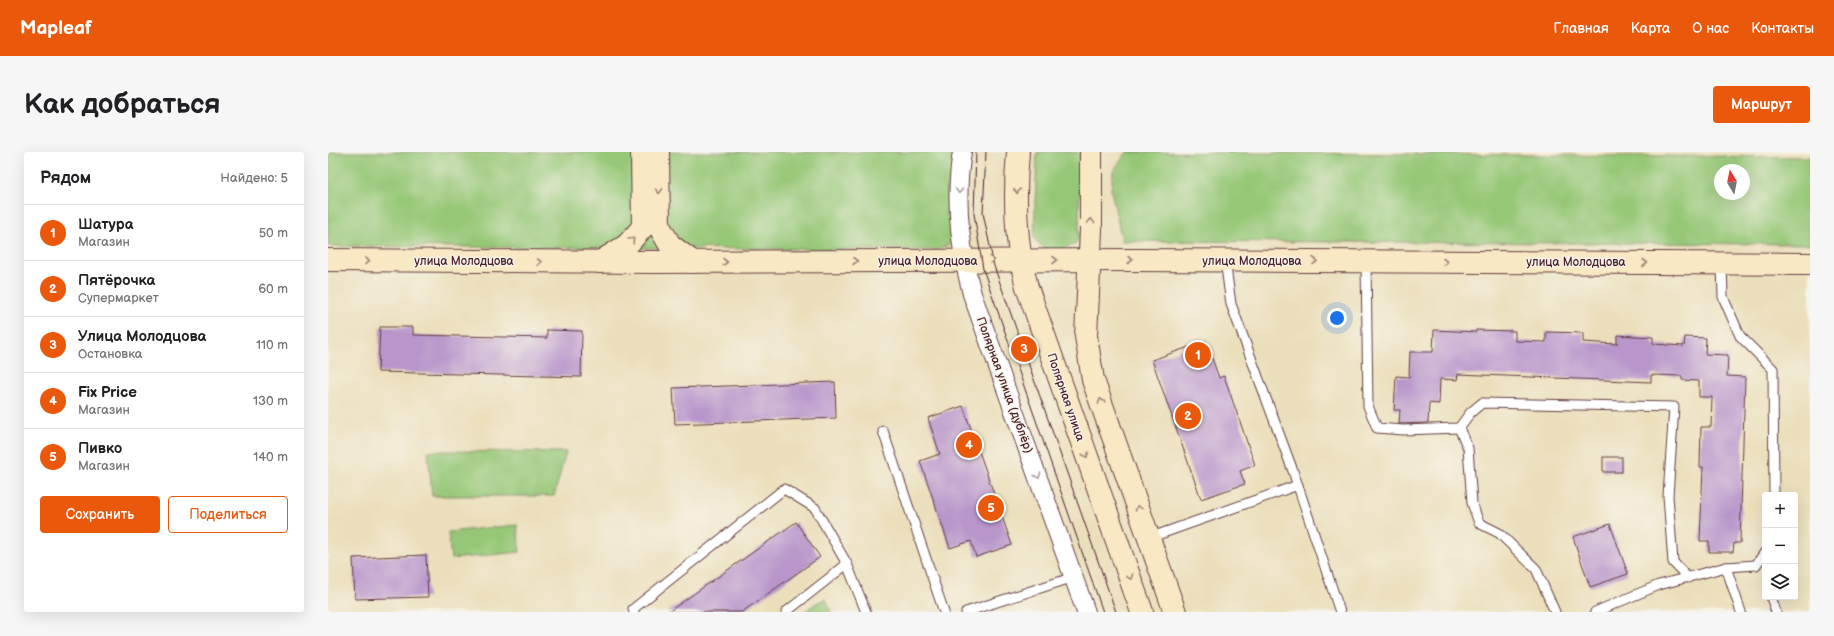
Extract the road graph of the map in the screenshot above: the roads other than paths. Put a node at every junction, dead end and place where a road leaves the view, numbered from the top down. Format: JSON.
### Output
{"nodes":[{"id":1,"x":642,"y":152,"type":"edge"},
{"id":2,"x":658,"y":152,"type":"edge"},
{"id":3,"x":962,"y":152,"type":"edge"},
{"id":4,"x":1018,"y":152,"type":"edge"},
{"id":5,"x":1091,"y":152,"type":"edge"},
{"id":6,"x":328,"y":260,"type":"edge"},
{"id":7,"x":1020,"y":260,"type":"junction"},
{"id":8,"x":1090,"y":260,"type":"junction"},
{"id":9,"x":1225,"y":260,"type":"junction"},
{"id":10,"x":964,"y":261,"type":"junction"},
{"id":11,"x":1366,"y":261,"type":"junction"},
{"id":12,"x":600,"y":262,"type":"junction"},
{"id":13,"x":693,"y":262,"type":"junction"},
{"id":14,"x":1722,"y":263,"type":"junction"},
{"id":15,"x":1810,"y":264,"type":"edge"},
{"id":16,"x":1459,"y":428,"type":"junction"},
{"id":17,"x":883,"y":431,"type":"dead end"},
{"id":18,"x":1298,"y":486,"type":"junction"},
{"id":19,"x":1774,"y":492,"type":"edge"},
{"id":20,"x":1149,"y":538,"type":"junction"},
{"id":21,"x":1762,"y":556,"type":"edge"},
{"id":22,"x":847,"y":564,"type":"junction"},
{"id":23,"x":1726,"y":567,"type":"junction"},
{"id":24,"x":1074,"y":577,"type":"junction"},
{"id":25,"x":1688,"y":578,"type":"junction"},
{"id":26,"x":1772,"y":600,"type":"edge"},
{"id":27,"x":634,"y":612,"type":"edge"},
{"id":28,"x":786,"y":612,"type":"edge"},
{"id":29,"x":866,"y":612,"type":"edge"},
{"id":30,"x":944,"y":612,"type":"edge"},
{"id":31,"x":966,"y":612,"type":"edge"},
{"id":32,"x":1086,"y":612,"type":"edge"},
{"id":33,"x":1142,"y":612,"type":"edge"},
{"id":34,"x":1175,"y":612,"type":"edge"},
{"id":35,"x":1340,"y":612,"type":"edge"},
{"id":36,"x":1555,"y":612,"type":"edge"},
{"id":37,"x":1595,"y":612,"type":"edge"},
{"id":38,"x":1741,"y":612,"type":"edge"},
{"id":39,"x":1776,"y":612,"type":"edge"}],
"edges":[{"from":12,"to":1,"type":"street","one_way":true},
{"from":2,"to":13,"type":"street","one_way":true},
{"from":3,"to":10,"type":"street","name":"Полярная улица (дублёр)","one_way":true},
{"from":4,"to":7,"type":"street","name":"Полярная улица","one_way":true},
{"from":8,"to":5,"type":"street","one_way":true},
{"from":6,"to":12,"type":"street","name":"улица Молодцова","one_way":true},
{"from":7,"to":8,"type":"street","name":"улица Молодцова","one_way":true},
{"from":10,"to":7,"type":"street","name":"улица Молодцова","one_way":true},
{"from":7,"to":33,"type":"street","name":"Полярная улица","one_way":true},
{"from":8,"to":9,"type":"street","name":"улица Молодцова","one_way":true},
{"from":20,"to":8,"type":"street","one_way":true},
{"from":9,"to":11,"type":"street","name":"улица Молодцова","one_way":true},
{"from":9,"to":18,"type":"lane"},
{"from":13,"to":10,"type":"street","name":"улица Молодцова","one_way":true},
{"from":10,"to":24,"type":"street","name":"Полярная улица (дублёр)","one_way":true},
{"from":11,"to":14,"type":"street","name":"улица Молодцова","one_way":true},
{"from":11,"to":16,"type":"lane"},
{"from":12,"to":13,"type":"street","name":"улица Молодцова"},
{"from":14,"to":15,"type":"street","name":"улица Молодцова"},
{"from":14,"to":19,"type":"lane"},
{"from":16,"to":25,"type":"lane"},
{"from":16,"to":36,"type":"lane"},
{"from":17,"to":30,"type":"lane"},
{"from":18,"to":20,"type":"lane"},
{"from":18,"to":35,"type":"lane"},
{"from":20,"to":34,"type":"street"},
{"from":21,"to":23,"type":"lane"},
{"from":22,"to":27,"type":"lane"},
{"from":22,"to":28,"type":"lane"},
{"from":22,"to":29,"type":"lane"},
{"from":23,"to":25,"type":"lane"},
{"from":23,"to":38,"type":"lane"},
{"from":24,"to":31,"type":"lane"},
{"from":24,"to":32,"type":"street","name":"Полярная улица (дублёр)"},
{"from":25,"to":37,"type":"lane"},
{"from":26,"to":39,"type":"lane"}]}
